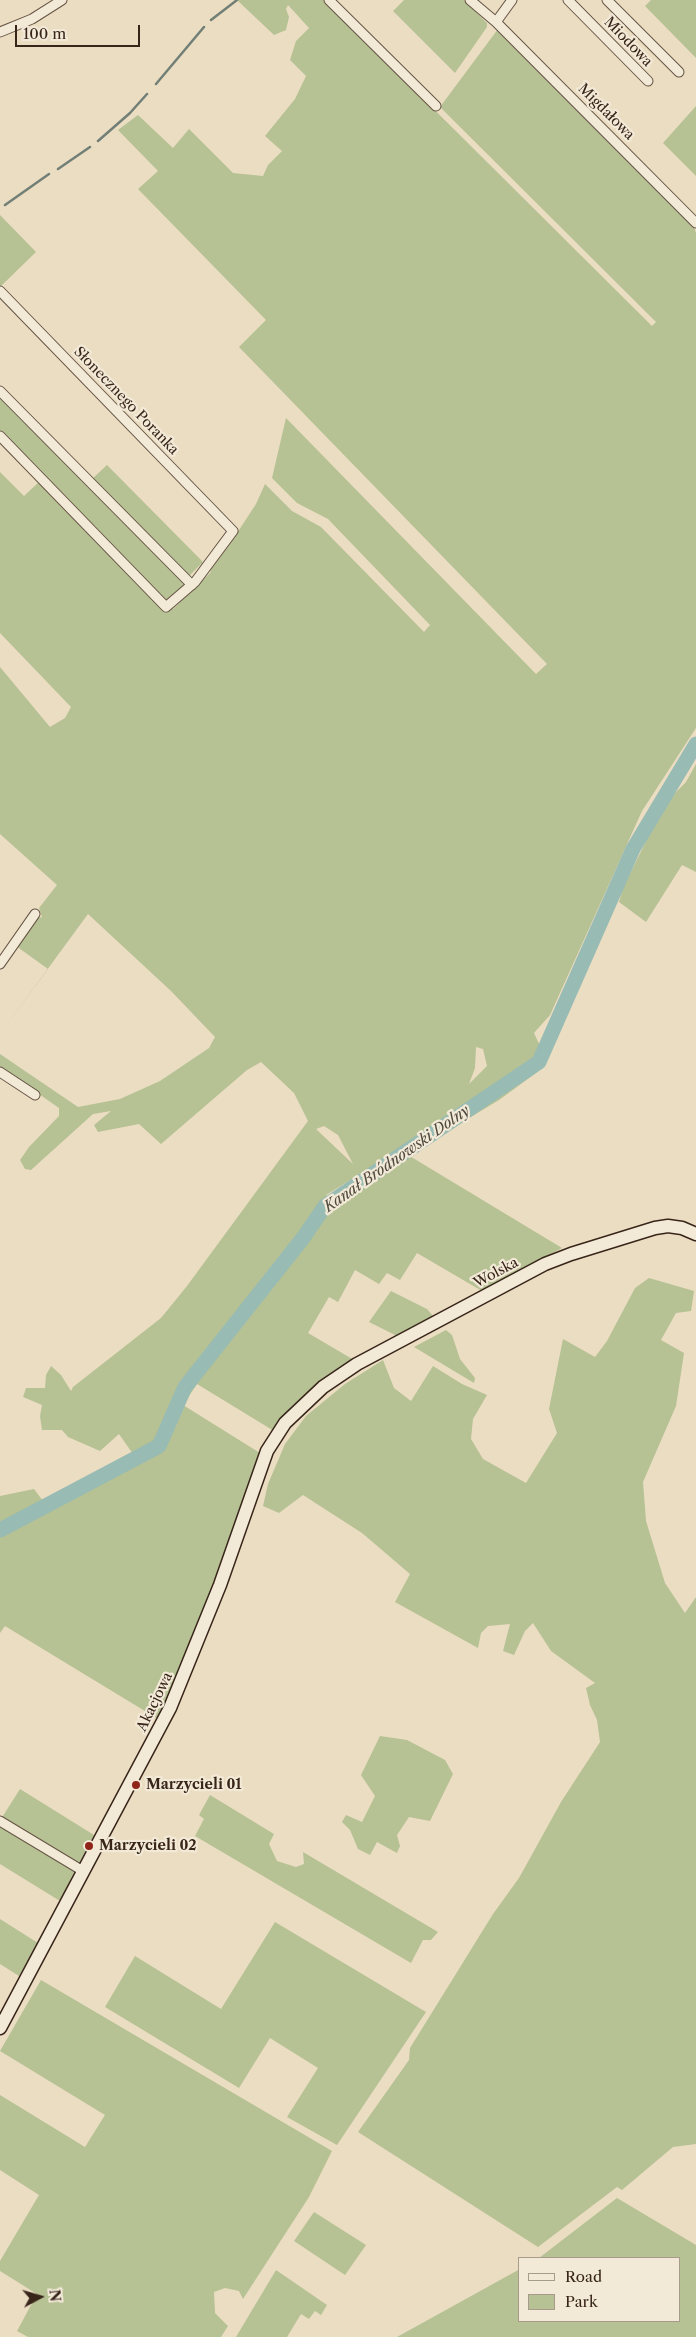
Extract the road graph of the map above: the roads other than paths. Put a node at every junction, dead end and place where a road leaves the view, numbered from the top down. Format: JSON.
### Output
{"nodes":[{"id":1,"x":62,"y":0,"type":"edge"},
{"id":2,"x":329,"y":0,"type":"edge"},
{"id":3,"x":470,"y":0,"type":"edge"},
{"id":4,"x":512,"y":0,"type":"edge"},
{"id":5,"x":568,"y":0,"type":"edge"},
{"id":6,"x":607,"y":0,"type":"edge"},
{"id":7,"x":496,"y":22,"type":"junction"},
{"id":8,"x":0,"y":32,"type":"edge"},
{"id":9,"x":679,"y":72,"type":"dead end"},
{"id":10,"x":648,"y":81,"type":"dead end"},
{"id":11,"x":436,"y":106,"type":"dead end"},
{"id":12,"x":696,"y":223,"type":"edge"},
{"id":13,"x":0,"y":291,"type":"edge"},
{"id":14,"x":0,"y":391,"type":"edge"},
{"id":15,"x":0,"y":436,"type":"edge"},
{"id":16,"x":192,"y":585,"type":"junction"},
{"id":17,"x":35,"y":914,"type":"dead end"},
{"id":18,"x":0,"y":964,"type":"edge"},
{"id":19,"x":0,"y":1072,"type":"edge"},
{"id":20,"x":35,"y":1096,"type":"dead end"},
{"id":21,"x":696,"y":1234,"type":"edge"},
{"id":22,"x":323,"y":1387,"type":"joint"},
{"id":23,"x":0,"y":1821,"type":"edge"},
{"id":24,"x":83,"y":1871,"type":"junction"},
{"id":25,"x":4,"y":2010,"type":"edge"},
{"id":26,"x":0,"y":2028,"type":"edge"}],
"edges":[{"from":1,"to":8,"type":"street"},
{"from":2,"to":11,"type":"street"},
{"from":3,"to":7,"type":"street","name":"Migdałowa"},
{"from":4,"to":7,"type":"street"},
{"from":5,"to":10,"type":"street","name":"Miodowa"},
{"from":6,"to":9,"type":"street"},
{"from":7,"to":12,"type":"street","name":"Migdałowa"},
{"from":13,"to":16,"type":"street","name":"Słonecznego Poranka"},
{"from":14,"to":16,"type":"street"},
{"from":15,"to":16,"type":"street"},
{"from":17,"to":18,"type":"street"},
{"from":19,"to":20,"type":"street"},
{"from":21,"to":22,"type":"street","name":"Wolska"},
{"from":22,"to":24,"type":"street","name":"Akacjowa"},
{"from":23,"to":24,"type":"street"},
{"from":24,"to":25,"type":"street","name":"Akacjowa"},
{"from":25,"to":26,"type":"street","name":"Akacjowa"}]}
